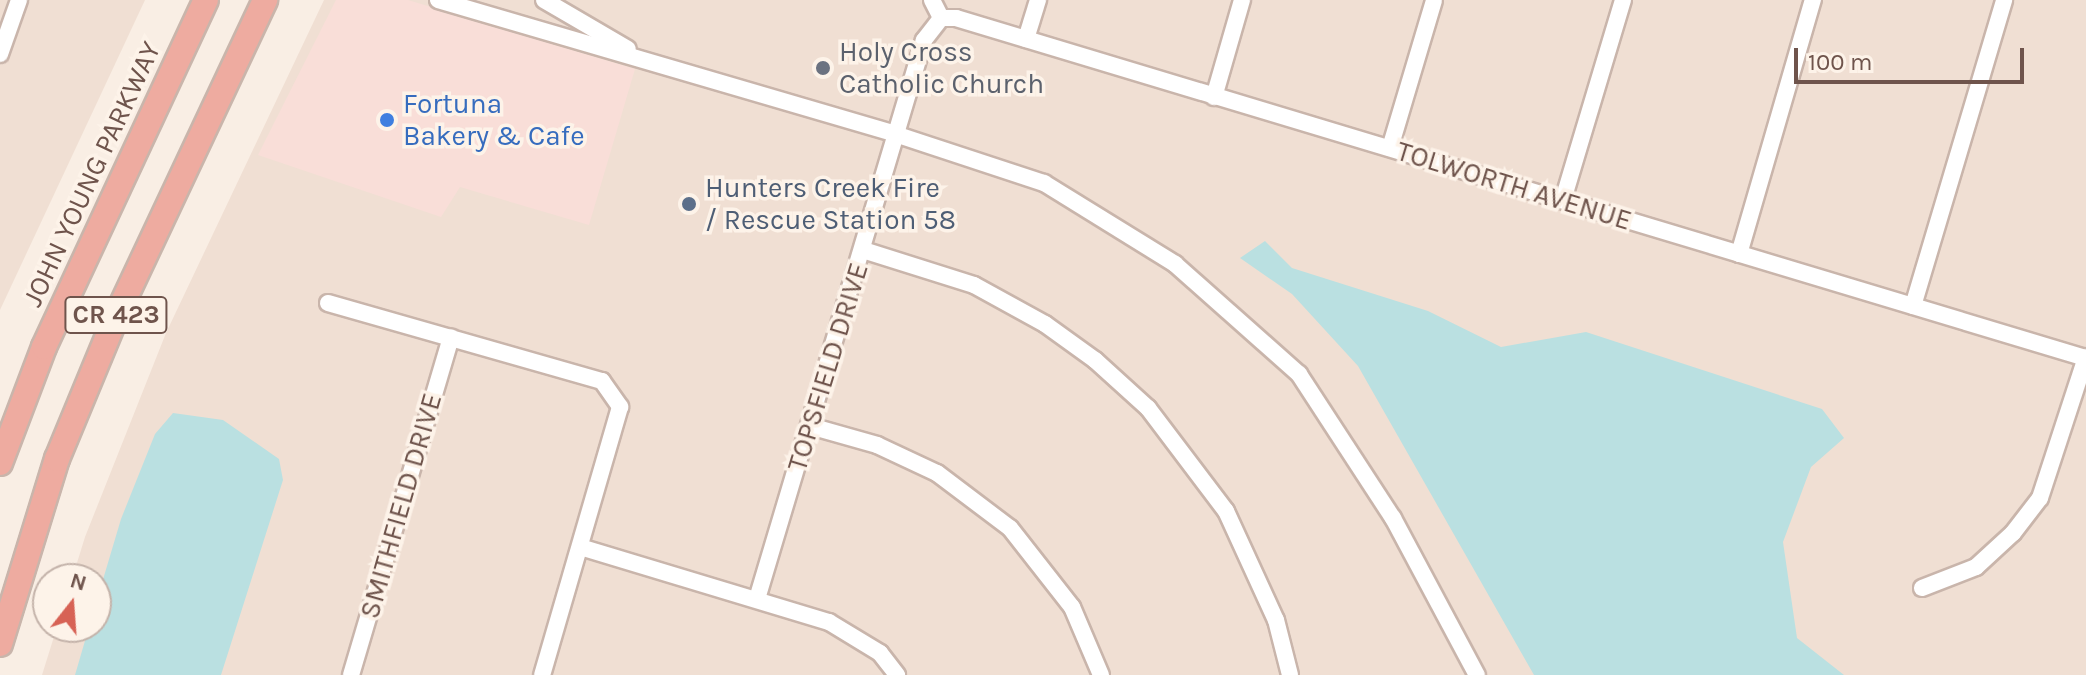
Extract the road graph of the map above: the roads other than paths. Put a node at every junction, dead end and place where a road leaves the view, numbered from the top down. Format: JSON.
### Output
{"nodes":[{"id":1,"x":19,"y":0,"type":"edge"},
{"id":2,"x":206,"y":0,"type":"edge"},
{"id":3,"x":265,"y":0,"type":"edge"},
{"id":4,"x":438,"y":0,"type":"edge"},
{"id":5,"x":544,"y":0,"type":"edge"},
{"id":6,"x":932,"y":0,"type":"edge"},
{"id":7,"x":1038,"y":0,"type":"edge"},
{"id":8,"x":1242,"y":0,"type":"edge"},
{"id":9,"x":1434,"y":0,"type":"edge"},
{"id":10,"x":1623,"y":0,"type":"edge"},
{"id":11,"x":1813,"y":0,"type":"edge"},
{"id":12,"x":2004,"y":0,"type":"edge"},
{"id":13,"x":941,"y":18,"type":"junction"},
{"id":14,"x":1026,"y":39,"type":"junction"},
{"id":15,"x":0,"y":54,"type":"edge"},
{"id":16,"x":643,"y":59,"type":"junction"},
{"id":17,"x":1214,"y":97,"type":"junction"},
{"id":18,"x":895,"y":134,"type":"junction"},
{"id":19,"x":1390,"y":148,"type":"junction"},
{"id":20,"x":1563,"y":200,"type":"junction"},
{"id":21,"x":863,"y":250,"type":"junction"},
{"id":22,"x":1739,"y":254,"type":"junction"},
{"id":23,"x":328,"y":303,"type":"dead end"},
{"id":24,"x":1913,"y":306,"type":"junction"},
{"id":25,"x":451,"y":337,"type":"junction"},
{"id":26,"x":2086,"y":358,"type":"edge"},
{"id":27,"x":810,"y":426,"type":"junction"},
{"id":28,"x":0,"y":463,"type":"edge"},
{"id":29,"x":580,"y":547,"type":"junction"},
{"id":30,"x":1922,"y":588,"type":"dead end"},
{"id":31,"x":757,"y":599,"type":"junction"},
{"id":32,"x":0,"y":644,"type":"edge"},
{"id":33,"x":351,"y":675,"type":"edge"},
{"id":34,"x":542,"y":675,"type":"edge"},
{"id":35,"x":897,"y":675,"type":"edge"},
{"id":36,"x":1101,"y":675,"type":"edge"},
{"id":37,"x":1290,"y":675,"type":"edge"},
{"id":38,"x":1477,"y":675,"type":"edge"}],
"edges":[{"from":1,"to":15,"type":"street"},
{"from":2,"to":28,"type":"highway","name":"JOHN YOUNG PARKWAY","number":"CR 423"},
{"from":3,"to":32,"type":"highway","number":"CR 423"},
{"from":4,"to":16,"type":"street"},
{"from":5,"to":16,"type":"street"},
{"from":6,"to":13,"type":"street"},
{"from":7,"to":14,"type":"street"},
{"from":8,"to":17,"type":"street"},
{"from":9,"to":19,"type":"street"},
{"from":10,"to":20,"type":"street"},
{"from":11,"to":22,"type":"street"},
{"from":12,"to":24,"type":"street"},
{"from":13,"to":14,"type":"street","name":"TOLWORTH AVENUE"},
{"from":13,"to":18,"type":"street","name":"TOPSFIELD DRIVE"},
{"from":14,"to":17,"type":"street","name":"TOLWORTH AVENUE"},
{"from":16,"to":18,"type":"street"},
{"from":17,"to":19,"type":"street","name":"TOLWORTH AVENUE"},
{"from":18,"to":21,"type":"street","name":"TOPSFIELD DRIVE"},
{"from":18,"to":38,"type":"street"},
{"from":19,"to":20,"type":"street","name":"TOLWORTH AVENUE"},
{"from":20,"to":22,"type":"street","name":"TOLWORTH AVENUE"},
{"from":21,"to":27,"type":"street","name":"TOPSFIELD DRIVE"},
{"from":21,"to":37,"type":"street"},
{"from":22,"to":24,"type":"street","name":"TOLWORTH AVENUE"},
{"from":23,"to":25,"type":"street"},
{"from":24,"to":26,"type":"street","name":"TOLWORTH AVENUE"},
{"from":25,"to":29,"type":"street"},
{"from":25,"to":33,"type":"street","name":"SMITHFIELD DRIVE"},
{"from":26,"to":30,"type":"street"},
{"from":27,"to":31,"type":"street","name":"TOPSFIELD DRIVE"},
{"from":27,"to":36,"type":"street"},
{"from":29,"to":31,"type":"street"},
{"from":29,"to":34,"type":"street"},
{"from":31,"to":35,"type":"street"}]}
